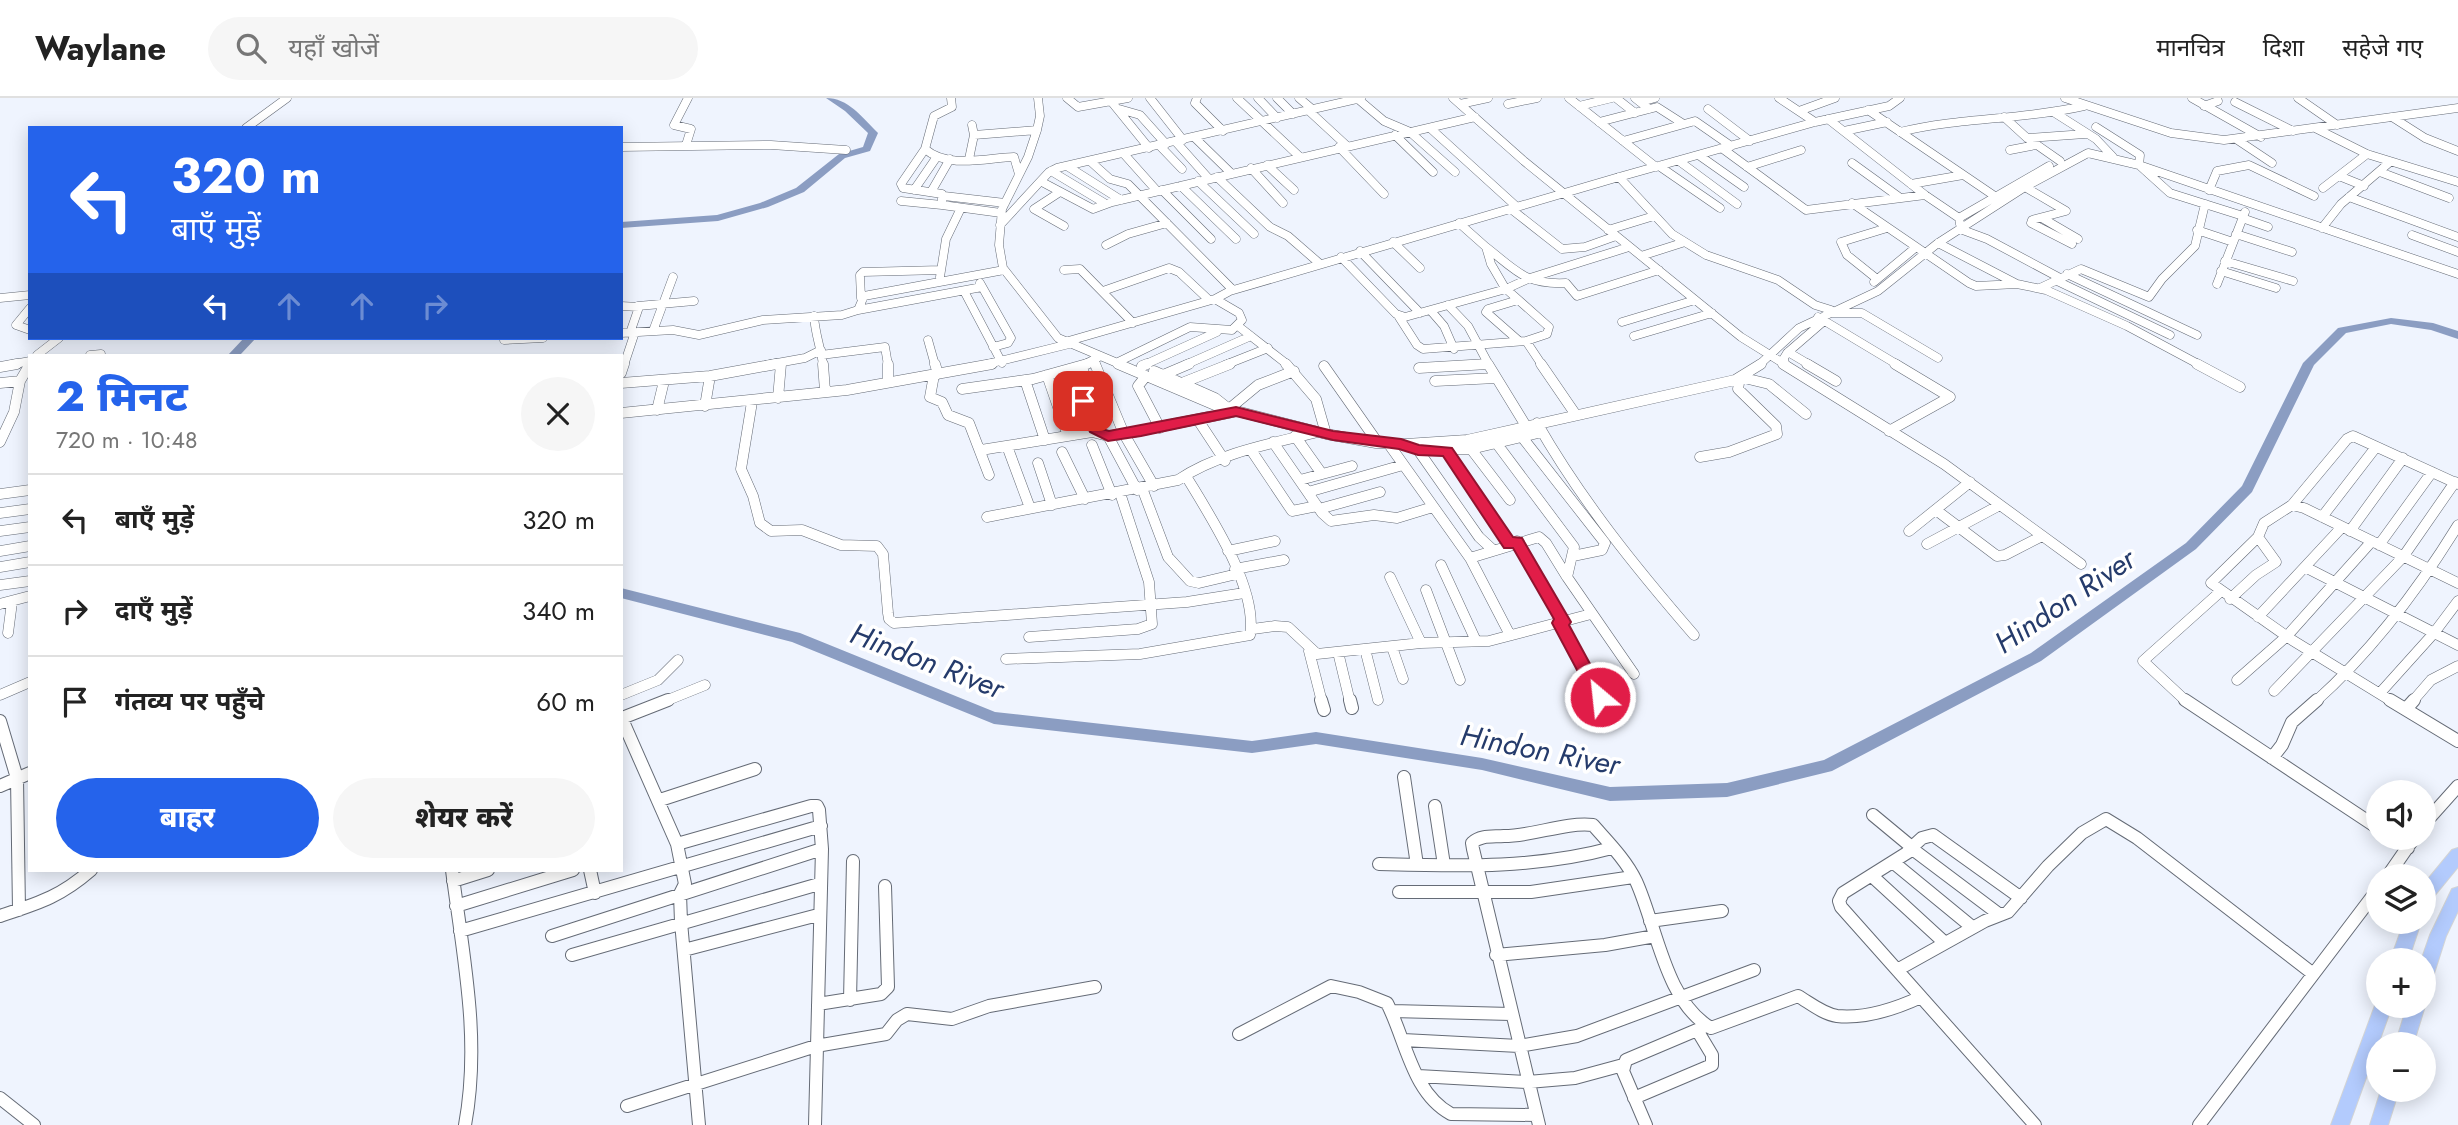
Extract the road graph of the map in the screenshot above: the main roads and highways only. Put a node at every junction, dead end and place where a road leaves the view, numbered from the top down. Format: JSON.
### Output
{"nodes":[{"id":1,"x":2458,"y":855,"type":"edge"},
{"id":2,"x":2436,"y":882,"type":"edge"},
{"id":3,"x":2458,"y":894,"type":"edge"},
{"id":4,"x":2434,"y":948,"type":"edge"},
{"id":5,"x":2379,"y":1018,"type":"edge"},
{"id":6,"x":2386,"y":1102,"type":"edge"},
{"id":7,"x":2340,"y":1125,"type":"edge"},
{"id":8,"x":2379,"y":1125,"type":"edge"}],
"edges":[{"from":1,"to":2,"type":"main road"},
{"from":3,"to":4,"type":"main road"},
{"from":5,"to":7,"type":"main road"},
{"from":6,"to":8,"type":"main road"}]}
